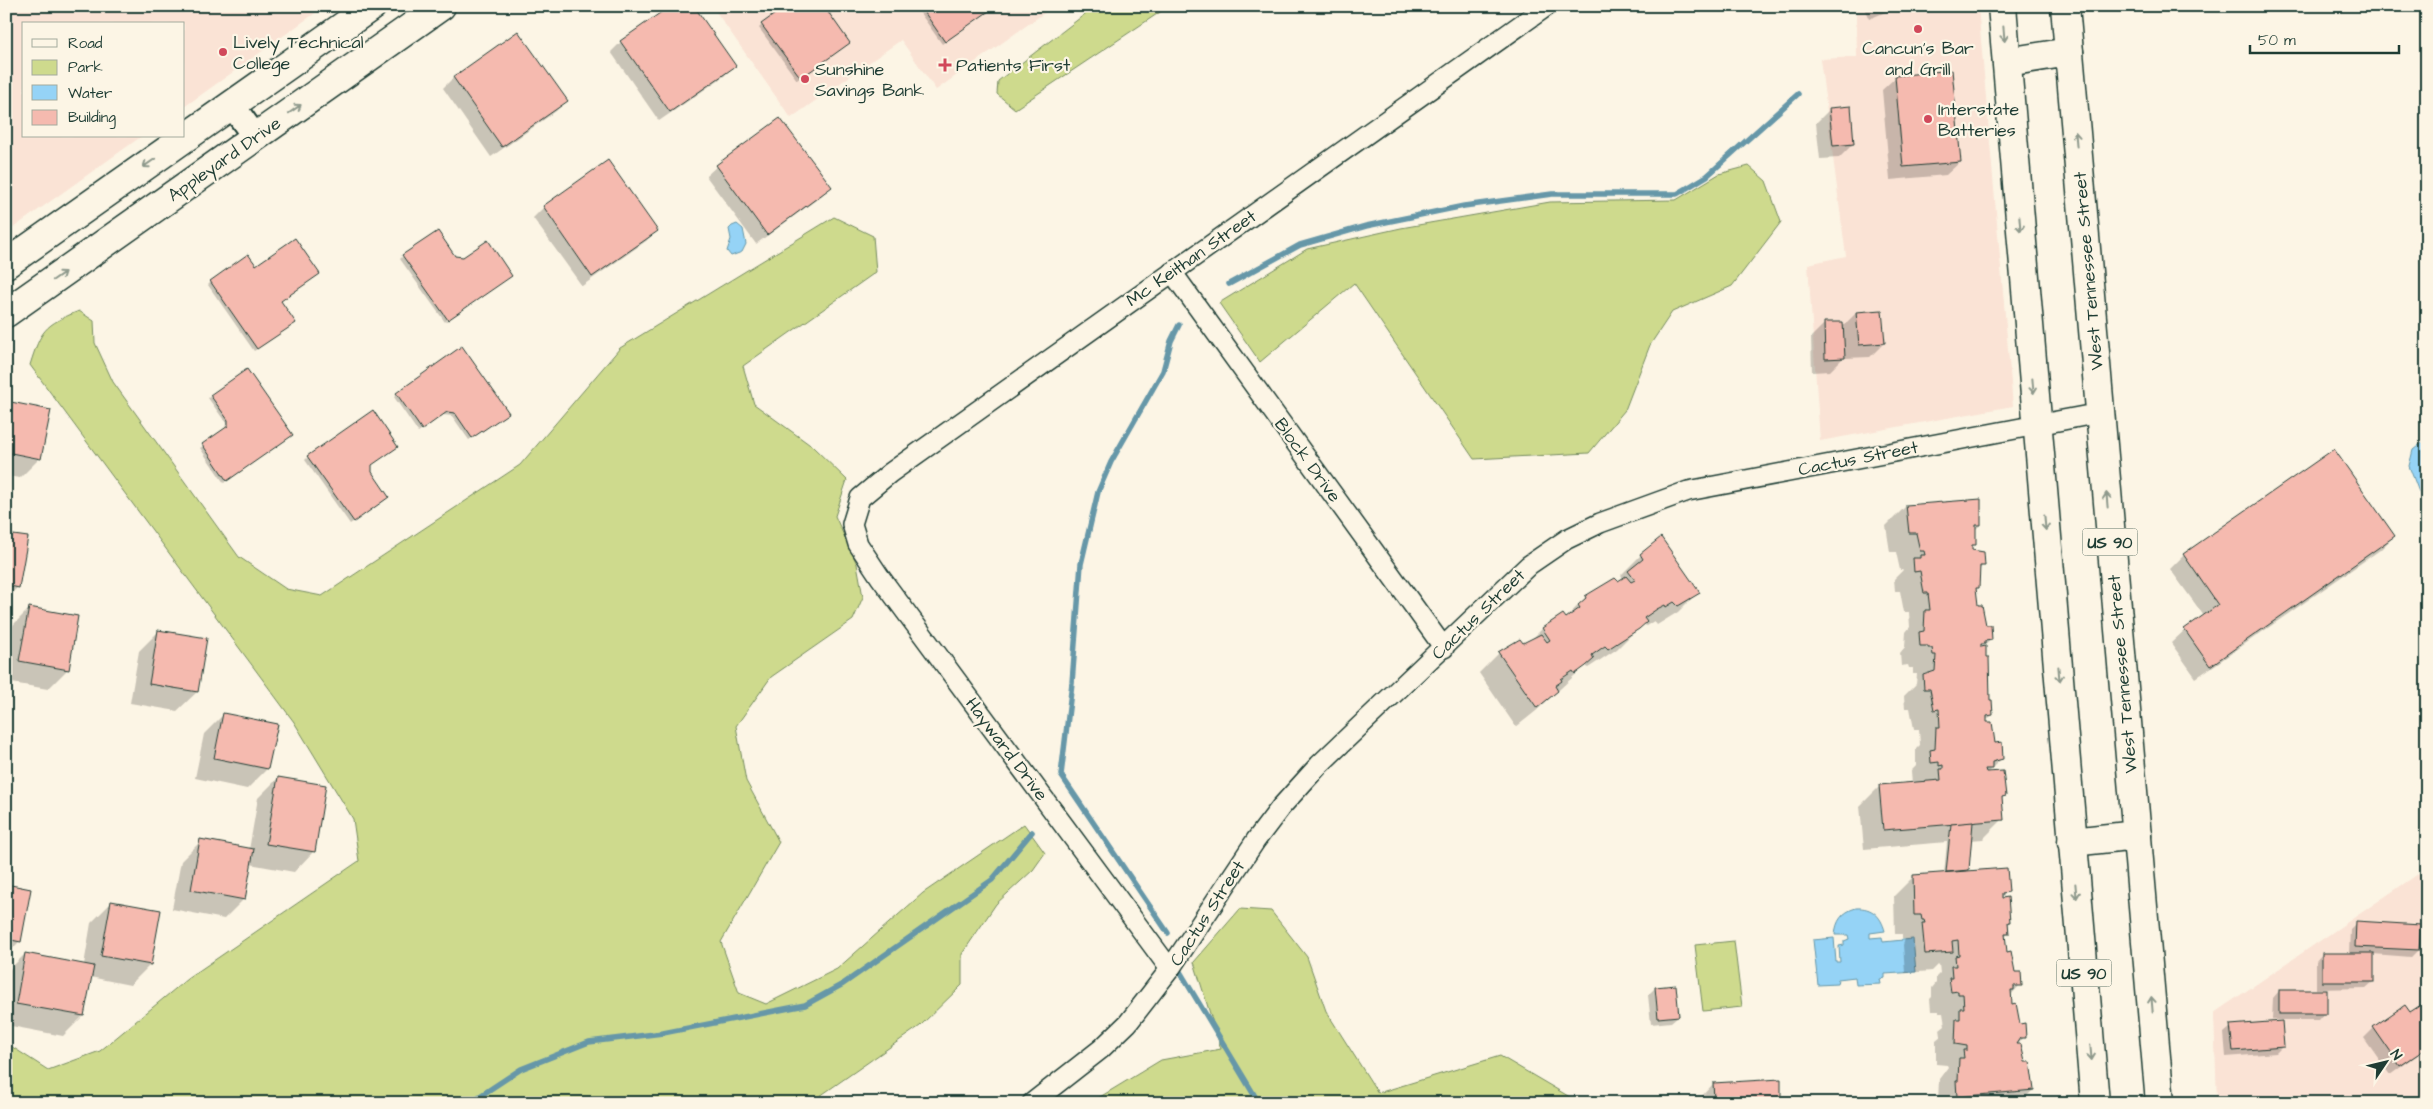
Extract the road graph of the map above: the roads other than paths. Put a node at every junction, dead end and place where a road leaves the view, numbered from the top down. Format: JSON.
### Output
{"nodes":[{"id":1,"x":372,"y":6,"type":"edge"},
{"id":2,"x":441,"y":6,"type":"edge"},
{"id":3,"x":1547,"y":6,"type":"edge"},
{"id":4,"x":2002,"y":6,"type":"edge"},
{"id":5,"x":2065,"y":6,"type":"edge"},
{"id":6,"x":2069,"y":52,"type":"junction"},
{"id":7,"x":2007,"y":62,"type":"junction"},
{"id":8,"x":232,"y":105,"type":"junction"},
{"id":9,"x":255,"y":138,"type":"junction"},
{"id":10,"x":6,"y":264,"type":"edge"},
{"id":11,"x":1172,"y":272,"type":"junction"},
{"id":12,"x":6,"y":313,"type":"edge"},
{"id":13,"x":2100,"y":413,"type":"junction"},
{"id":14,"x":2036,"y":426,"type":"junction"},
{"id":15,"x":852,"y":524,"type":"joint"},
{"id":16,"x":1444,"y":648,"type":"junction"},
{"id":17,"x":2137,"y":835,"type":"junction"},
{"id":18,"x":2072,"y":842,"type":"junction"},
{"id":19,"x":1170,"y":969,"type":"junction"},
{"id":20,"x":1032,"y":1103,"type":"edge"},
{"id":21,"x":2095,"y":1103,"type":"edge"},
{"id":22,"x":2160,"y":1103,"type":"edge"}],
"edges":[{"from":1,"to":8,"type":"main road"},
{"from":9,"to":2,"type":"main road","name":"Appleyard Drive","one_way":true},
{"from":3,"to":11,"type":"street","name":"Mc Keithan Street"},
{"from":4,"to":7,"type":"main road","number":"US 90","one_way":true},
{"from":5,"to":6,"type":"main road","name":"West Tennessee Street","number":"US 90"},
{"from":6,"to":7,"type":"main road"},
{"from":13,"to":6,"type":"main road","name":"West Tennessee Street","number":"US 90","one_way":true},
{"from":7,"to":14,"type":"main road","number":"US 90","one_way":true},
{"from":8,"to":9,"type":"street"},
{"from":8,"to":10,"type":"main road","one_way":true},
{"from":12,"to":9,"type":"main road","name":"Appleyard Drive","one_way":true},
{"from":11,"to":15,"type":"street","name":"Mc Keithan Street"},
{"from":11,"to":16,"type":"street","name":"Block Drive"},
{"from":13,"to":14,"type":"street","name":"Cactus Street"},
{"from":17,"to":13,"type":"main road","name":"West Tennessee Street","number":"US 90","one_way":true},
{"from":14,"to":16,"type":"street","name":"Cactus Street"},
{"from":14,"to":18,"type":"main road","number":"US 90","one_way":true},
{"from":15,"to":19,"type":"street","name":"Hayward Drive"},
{"from":16,"to":19,"type":"street","name":"Cactus Street"},
{"from":17,"to":18,"type":"main road"},
{"from":22,"to":17,"type":"main road","name":"West Tennessee Street","number":"US 90","one_way":true},
{"from":18,"to":21,"type":"main road","number":"US 90","one_way":true},
{"from":19,"to":20,"type":"street","name":"Cactus Street"}]}
